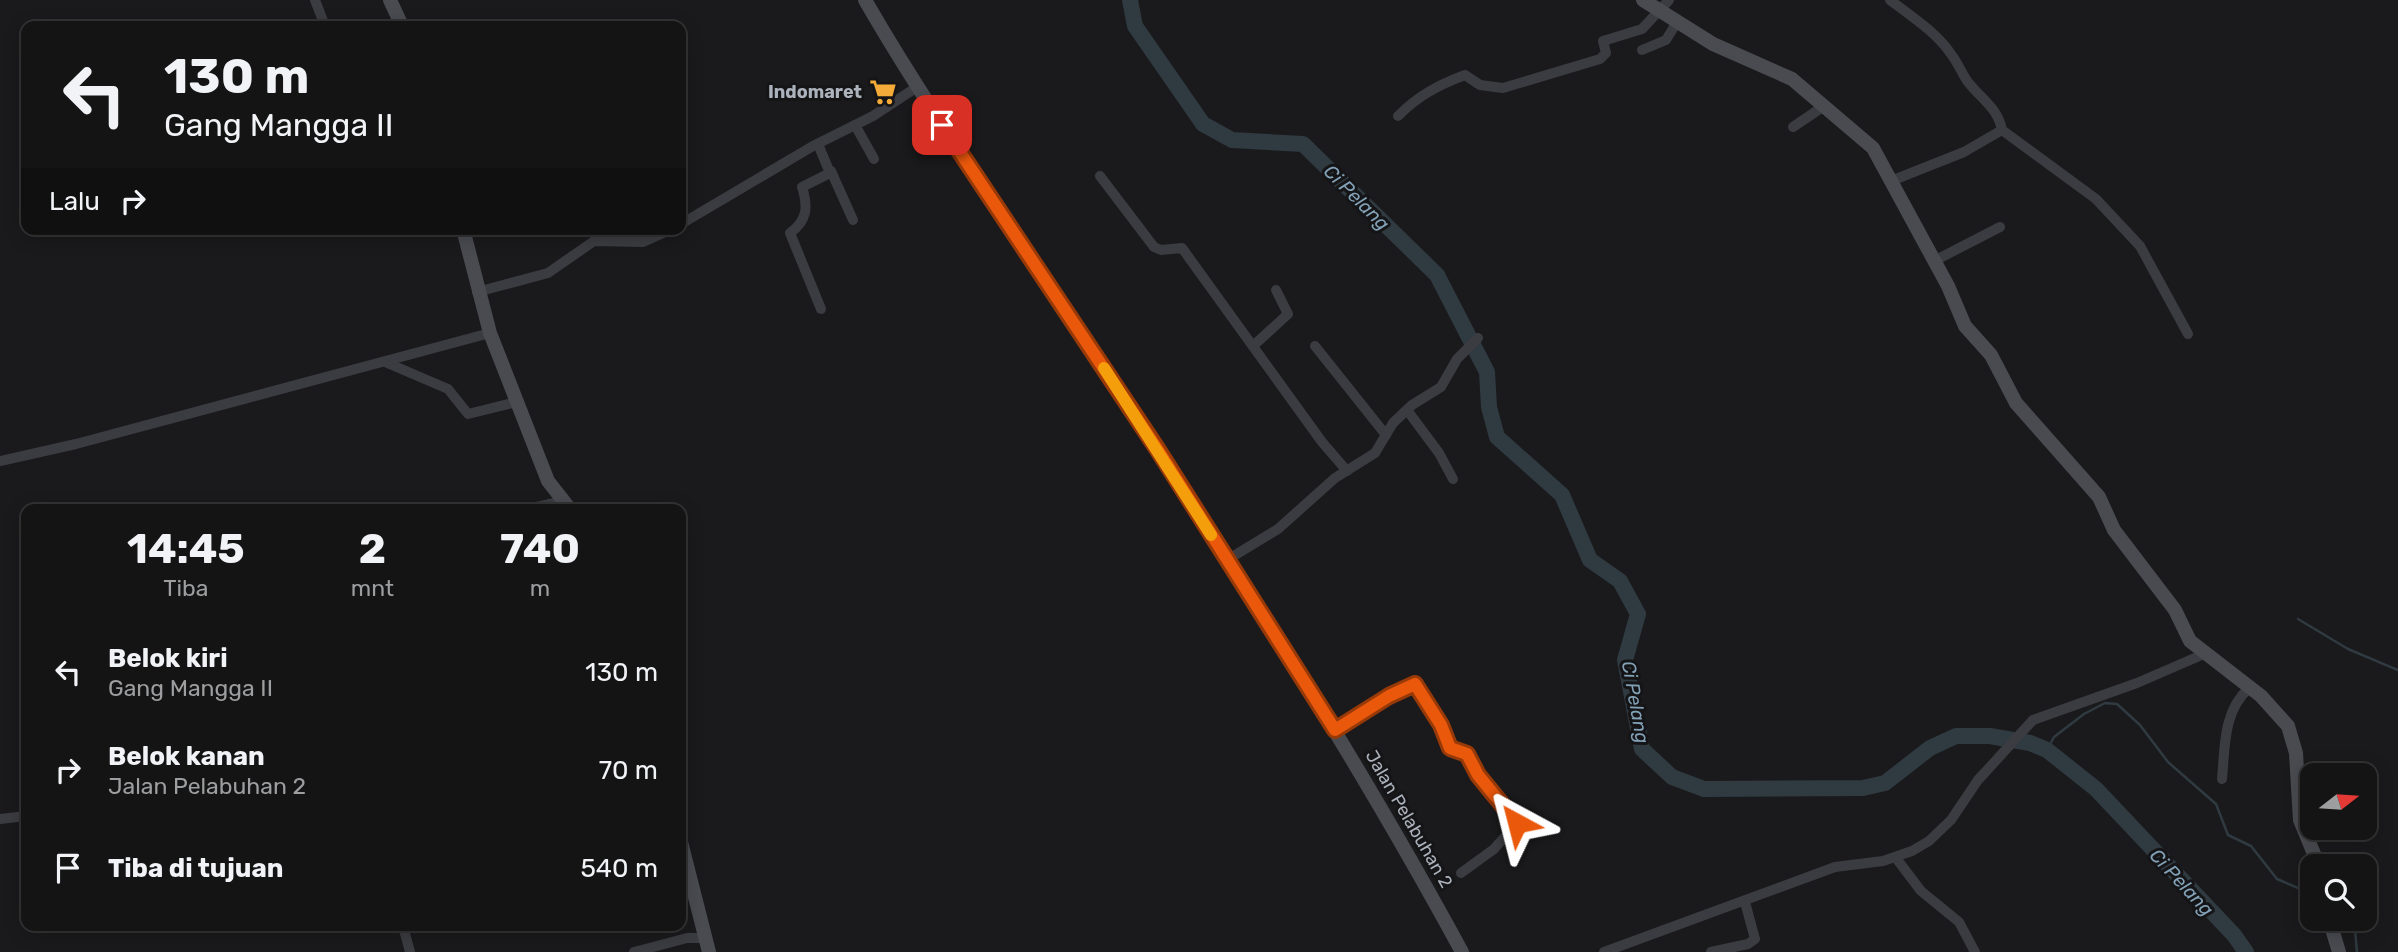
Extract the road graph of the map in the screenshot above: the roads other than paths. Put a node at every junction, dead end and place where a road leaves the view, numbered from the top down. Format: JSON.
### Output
{"nodes":[{"id":1,"x":315,"y":0,"type":"edge"},
{"id":2,"x":390,"y":0,"type":"edge"},
{"id":3,"x":865,"y":0,"type":"edge"},
{"id":4,"x":1643,"y":0,"type":"edge"},
{"id":5,"x":1890,"y":0,"type":"edge"},
{"id":6,"x":1664,"y":5,"type":"edge"},
{"id":7,"x":323,"y":21,"type":"edge"},
{"id":8,"x":400,"y":21,"type":"edge"},
{"id":9,"x":1677,"y":22,"type":"junction"},
{"id":10,"x":1642,"y":50,"type":"dead end"},
{"id":11,"x":917,"y":87,"type":"junction"},
{"id":12,"x":1824,"y":106,"type":"junction"},
{"id":13,"x":1398,"y":116,"type":"dead end"},
{"id":14,"x":855,"y":125,"type":"junction"},
{"id":15,"x":1793,"y":127,"type":"dead end"},
{"id":16,"x":2002,"y":130,"type":"junction"},
{"id":17,"x":818,"y":144,"type":"junction"},
{"id":18,"x":874,"y":159,"type":"dead end"},
{"id":19,"x":831,"y":171,"type":"junction"},
{"id":20,"x":1100,"y":176,"type":"dead end"},
{"id":21,"x":1891,"y":181,"type":"junction"},
{"id":22,"x":853,"y":220,"type":"dead end"},
{"id":23,"x":686,"y":221,"type":"edge"},
{"id":24,"x":2000,"y":227,"type":"dead end"},
{"id":25,"x":464,"y":235,"type":"edge"},
{"id":26,"x":642,"y":235,"type":"edge"},
{"id":27,"x":659,"y":235,"type":"edge"},
{"id":28,"x":642,"y":243,"type":"junction"},
{"id":29,"x":1934,"y":261,"type":"junction"},
{"id":30,"x":1276,"y":290,"type":"dead end"},
{"id":31,"x":477,"y":292,"type":"junction"},
{"id":32,"x":821,"y":309,"type":"dead end"},
{"id":33,"x":490,"y":333,"type":"junction"},
{"id":34,"x":2189,"y":334,"type":"dead end"},
{"id":35,"x":1478,"y":338,"type":"dead end"},
{"id":36,"x":1253,"y":346,"type":"junction"},
{"id":37,"x":1315,"y":346,"type":"dead end"},
{"id":38,"x":385,"y":362,"type":"junction"},
{"id":39,"x":517,"y":402,"type":"junction"},
{"id":40,"x":1407,"y":410,"type":"junction"},
{"id":41,"x":1386,"y":435,"type":"junction"},
{"id":42,"x":0,"y":461,"type":"edge"},
{"id":43,"x":1347,"y":471,"type":"junction"},
{"id":44,"x":1453,"y":479,"type":"dead end"},
{"id":45,"x":565,"y":504,"type":"edge"},
{"id":46,"x":1227,"y":560,"type":"junction"},
{"id":47,"x":2204,"y":654,"type":"junction"},
{"id":48,"x":2249,"y":688,"type":"junction"},
{"id":49,"x":1335,"y":730,"type":"junction"},
{"id":50,"x":2222,"y":779,"type":"dead end"},
{"id":51,"x":21,"y":817,"type":"edge"},
{"id":52,"x":0,"y":819,"type":"edge"},
{"id":53,"x":2314,"y":854,"type":"edge"},
{"id":54,"x":1896,"y":858,"type":"junction"},
{"id":55,"x":1461,"y":873,"type":"dead end"},
{"id":56,"x":687,"y":887,"type":"edge"},
{"id":57,"x":1745,"y":902,"type":"junction"},
{"id":58,"x":404,"y":931,"type":"edge"},
{"id":59,"x":2333,"y":931,"type":"edge"},
{"id":60,"x":708,"y":945,"type":"edge"},
{"id":61,"x":1632,"y":947,"type":"edge"},
{"id":62,"x":410,"y":952,"type":"edge"},
{"id":63,"x":634,"y":952,"type":"edge"},
{"id":64,"x":1462,"y":952,"type":"edge"},
{"id":65,"x":1604,"y":952,"type":"edge"},
{"id":66,"x":1711,"y":952,"type":"edge"},
{"id":67,"x":1975,"y":952,"type":"edge"},
{"id":68,"x":2339,"y":952,"type":"edge"}],
"edges":[{"from":1,"to":7,"type":"street"},
{"from":2,"to":8,"type":"street"},
{"from":3,"to":11,"type":"street","name":"Jalan Pelabuhan 2"},
{"from":4,"to":6,"type":"street"},
{"from":5,"to":16,"type":"street"},
{"from":6,"to":9,"type":"street"},
{"from":6,"to":13,"type":"street"},
{"from":9,"to":10,"type":"street"},
{"from":9,"to":12,"type":"street"},
{"from":11,"to":14,"type":"street"},
{"from":11,"to":46,"type":"street","name":"Jalan Pelabuhan 2"},
{"from":12,"to":15,"type":"street"},
{"from":12,"to":21,"type":"street"},
{"from":14,"to":17,"type":"street"},
{"from":14,"to":18,"type":"street"},
{"from":16,"to":21,"type":"street"},
{"from":16,"to":34,"type":"street"},
{"from":17,"to":19,"type":"street"},
{"from":17,"to":23,"type":"street"},
{"from":19,"to":22,"type":"street"},
{"from":19,"to":32,"type":"street"},
{"from":20,"to":36,"type":"street"},
{"from":21,"to":29,"type":"street"},
{"from":24,"to":29,"type":"street"},
{"from":25,"to":31,"type":"street"},
{"from":26,"to":28,"type":"street"},
{"from":27,"to":28,"type":"street"},
{"from":28,"to":31,"type":"street"},
{"from":29,"to":47,"type":"street"},
{"from":30,"to":36,"type":"street"},
{"from":31,"to":33,"type":"street"},
{"from":33,"to":38,"type":"street"},
{"from":33,"to":39,"type":"street"},
{"from":35,"to":40,"type":"street"},
{"from":36,"to":43,"type":"street"},
{"from":37,"to":41,"type":"street"},
{"from":38,"to":39,"type":"street"},
{"from":38,"to":42,"type":"street"},
{"from":39,"to":45,"type":"street"},
{"from":40,"to":41,"type":"street"},
{"from":40,"to":44,"type":"street"},
{"from":41,"to":43,"type":"street"},
{"from":43,"to":46,"type":"street"},
{"from":46,"to":49,"type":"street","name":"Jalan Pelabuhan 2"},
{"from":47,"to":48,"type":"street"},
{"from":47,"to":54,"type":"street"},
{"from":48,"to":50,"type":"street"},
{"from":48,"to":53,"type":"street"},
{"from":49,"to":55,"type":"street"},
{"from":49,"to":64,"type":"street","name":"Jalan Pelabuhan 2"},
{"from":51,"to":52,"type":"street"},
{"from":54,"to":57,"type":"street"},
{"from":54,"to":67,"type":"street"},
{"from":56,"to":60,"type":"street"},
{"from":57,"to":61,"type":"street"},
{"from":57,"to":66,"type":"street"},
{"from":58,"to":62,"type":"street"},
{"from":59,"to":68,"type":"street"},
{"from":60,"to":63,"type":"street"},
{"from":61,"to":65,"type":"street"}]}
